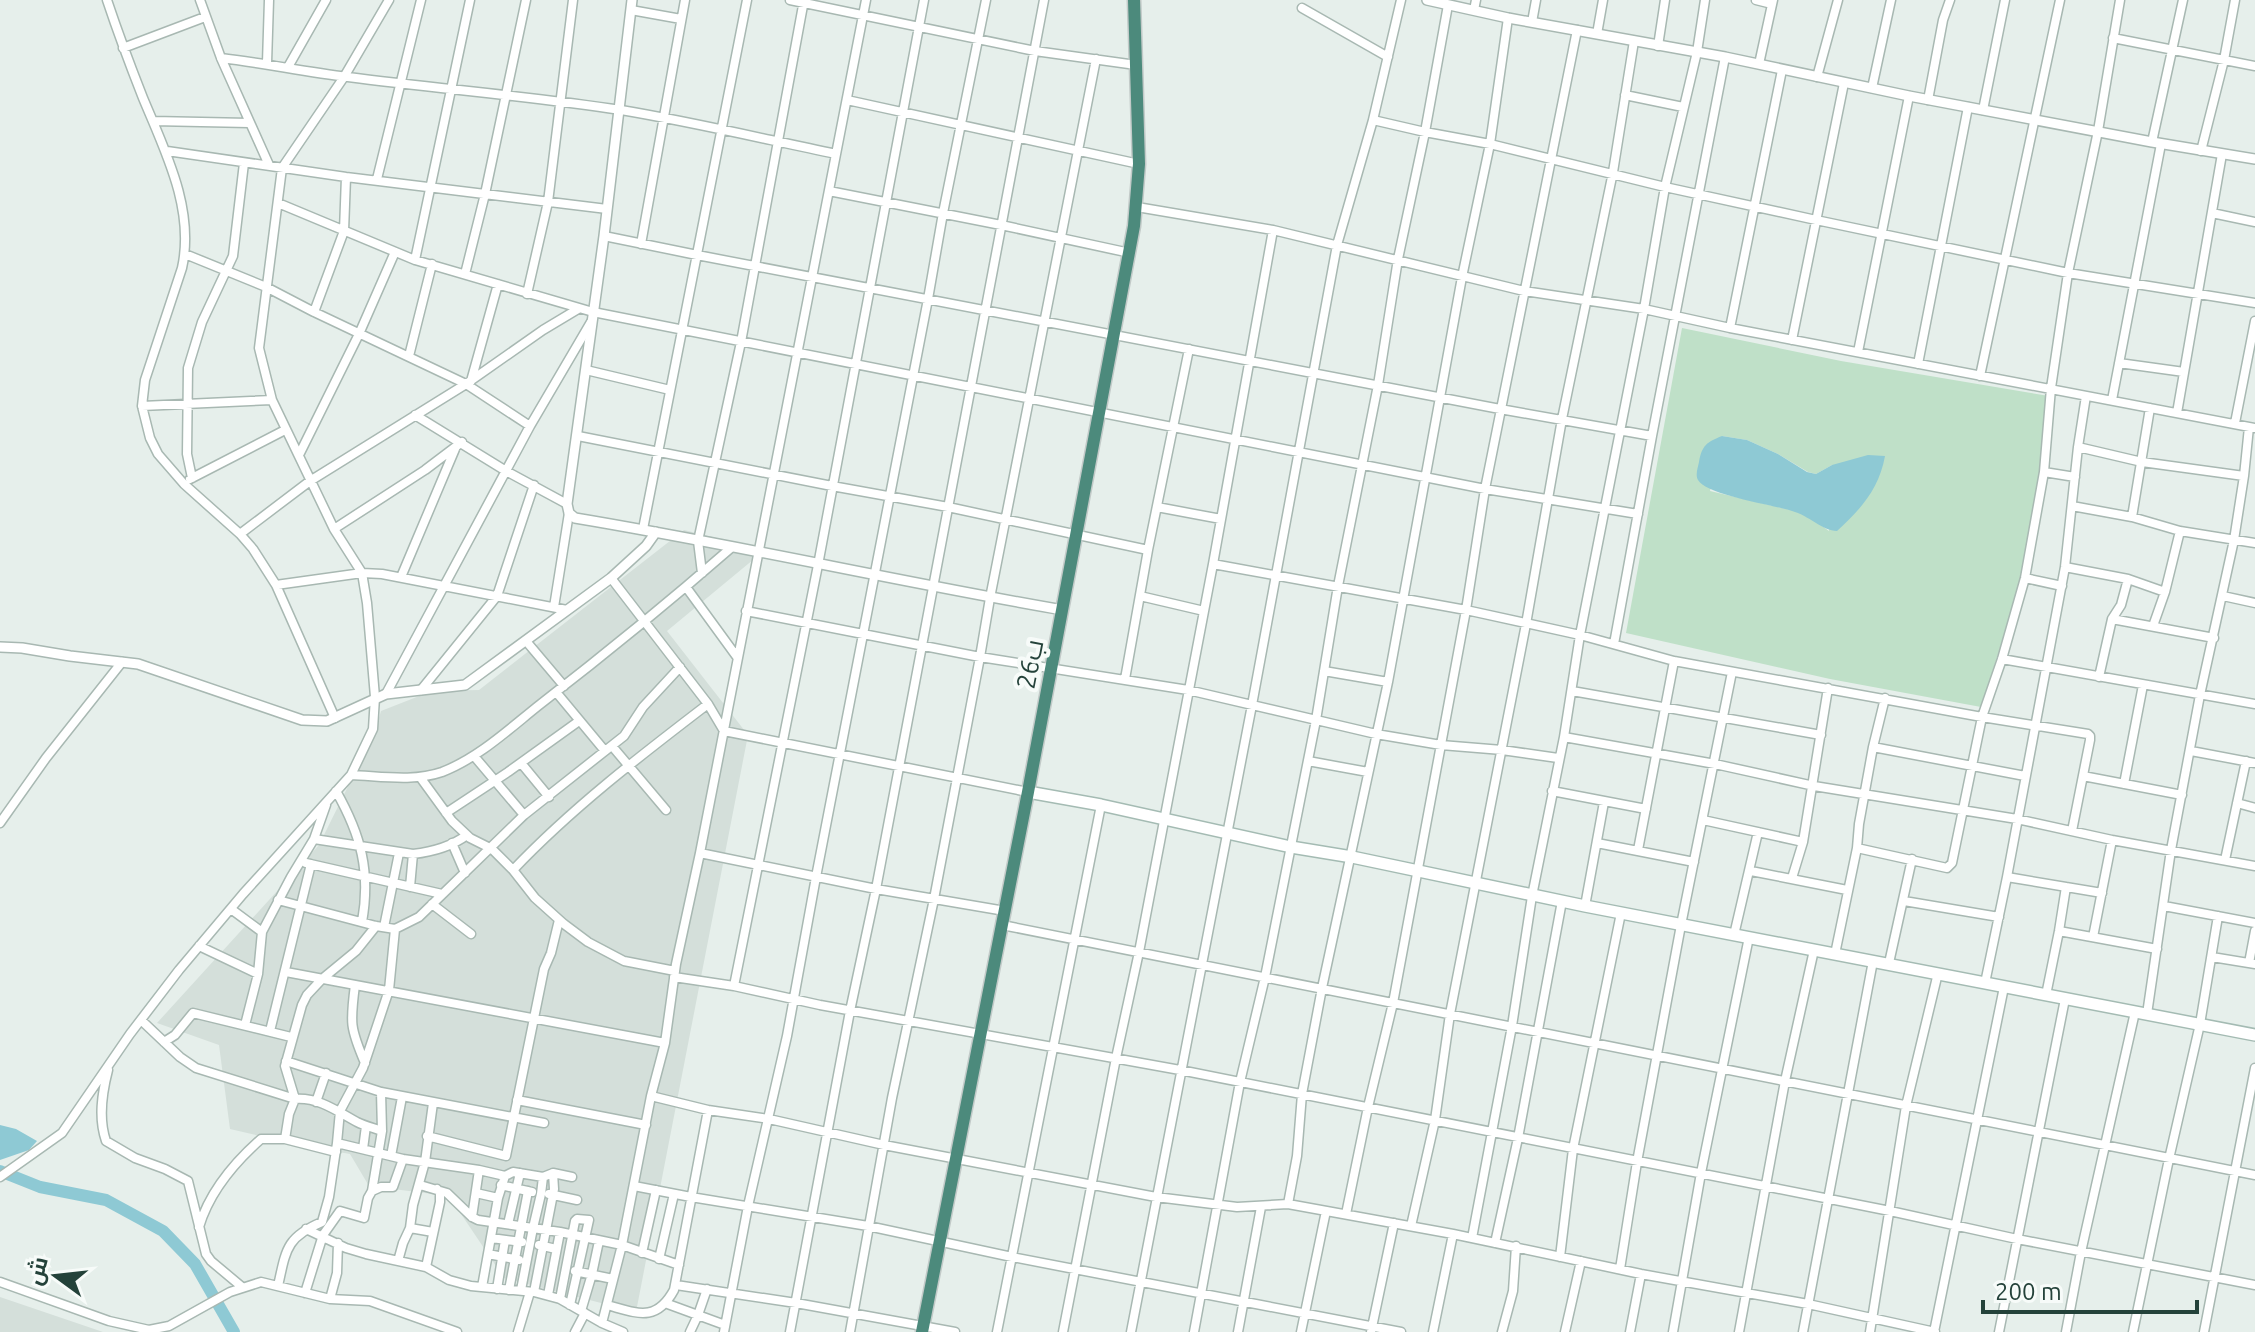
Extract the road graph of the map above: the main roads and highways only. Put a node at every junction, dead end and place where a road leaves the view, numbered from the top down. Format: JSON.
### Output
{"nodes":[{"id":1,"x":1134,"y":0,"type":"edge"},
{"id":2,"x":1028,"y":792,"type":"junction"},
{"id":3,"x":2255,"y":1035,"type":"edge"},
{"id":4,"x":923,"y":1329,"type":"edge"}],
"edges":[{"from":1,"to":2,"type":"highway","name":"26ب"},
{"from":2,"to":3,"type":"main road"},
{"from":2,"to":4,"type":"highway","name":"26ب"}]}
